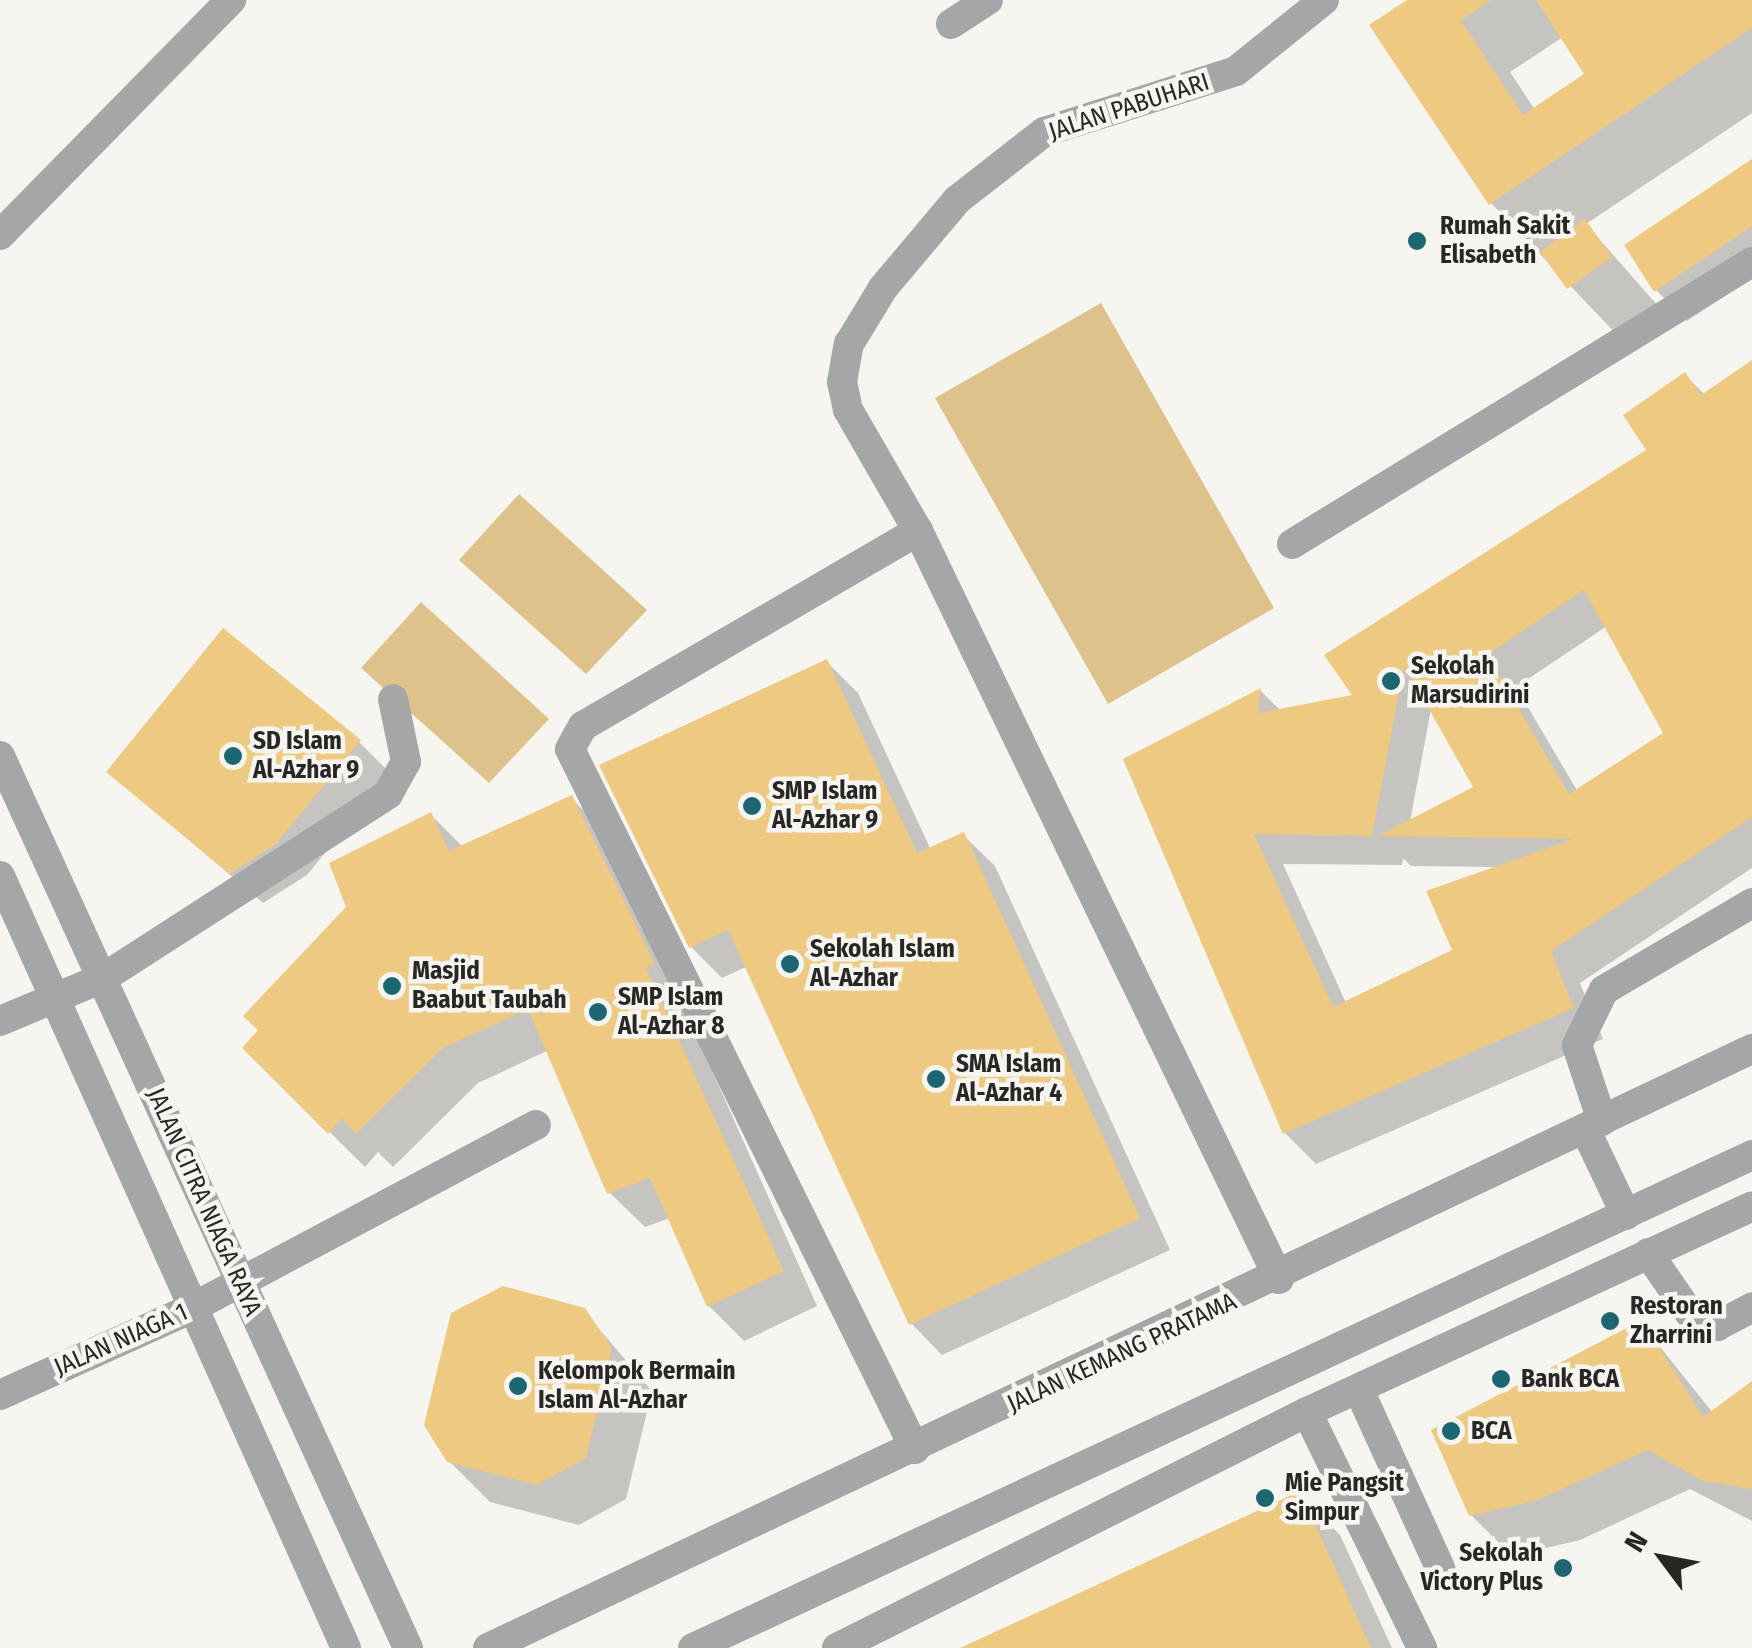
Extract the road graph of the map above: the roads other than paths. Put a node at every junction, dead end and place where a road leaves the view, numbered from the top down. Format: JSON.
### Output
{"nodes":[{"id":1,"x":231,"y":0,"type":"edge"},
{"id":2,"x":988,"y":0,"type":"edge"},
{"id":3,"x":1324,"y":0,"type":"edge"},
{"id":4,"x":951,"y":24,"type":"dead end"},
{"id":5,"x":0,"y":235,"type":"edge"},
{"id":6,"x":1752,"y":262,"type":"edge"},
{"id":7,"x":918,"y":531,"type":"junction"},
{"id":8,"x":1292,"y":544,"type":"dead end"},
{"id":9,"x":393,"y":699,"type":"dead end"},
{"id":10,"x":0,"y":756,"type":"edge"},
{"id":11,"x":0,"y":876,"type":"edge"},
{"id":12,"x":1752,"y":903,"type":"edge"},
{"id":13,"x":102,"y":978,"type":"junction"},
{"id":14,"x":50,"y":996,"type":"junction"},
{"id":15,"x":0,"y":1021,"type":"edge"},
{"id":16,"x":1752,"y":1049,"type":"edge"},
{"id":17,"x":536,"y":1126,"type":"dead end"},
{"id":18,"x":1594,"y":1126,"type":"junction"},
{"id":19,"x":1752,"y":1155,"type":"edge"},
{"id":20,"x":1752,"y":1206,"type":"edge"},
{"id":21,"x":1626,"y":1215,"type":"junction"},
{"id":22,"x":1648,"y":1253,"type":"junction"},
{"id":23,"x":1280,"y":1280,"type":"junction"},
{"id":24,"x":240,"y":1282,"type":"junction"},
{"id":25,"x":1752,"y":1307,"type":"edge"},
{"id":26,"x":188,"y":1310,"type":"junction"},
{"id":27,"x":1359,"y":1390,"type":"junction"},
{"id":28,"x":0,"y":1394,"type":"edge"},
{"id":29,"x":1307,"y":1412,"type":"junction"},
{"id":30,"x":916,"y":1449,"type":"junction"},
{"id":31,"x":1440,"y":1568,"type":"dead end"},
{"id":32,"x":346,"y":1648,"type":"edge"},
{"id":33,"x":408,"y":1648,"type":"edge"},
{"id":34,"x":488,"y":1648,"type":"edge"},
{"id":35,"x":693,"y":1648,"type":"edge"},
{"id":36,"x":837,"y":1648,"type":"edge"},
{"id":37,"x":1422,"y":1648,"type":"edge"}],
"edges":[{"from":1,"to":5,"type":"street"},
{"from":2,"to":4,"type":"street"},
{"from":3,"to":7,"type":"street","name":"JALAN PABUHARI"},
{"from":6,"to":8,"type":"street"},
{"from":7,"to":23,"type":"street","name":"JALAN PABUHARI"},
{"from":7,"to":30,"type":"street"},
{"from":9,"to":13,"type":"street"},
{"from":10,"to":13,"type":"street","name":"JALAN CITRA NIAGA RAYA"},
{"from":11,"to":14,"type":"street"},
{"from":12,"to":18,"type":"street"},
{"from":13,"to":14,"type":"street"},
{"from":13,"to":24,"type":"street","name":"JALAN CITRA NIAGA RAYA"},
{"from":14,"to":15,"type":"street"},
{"from":14,"to":26,"type":"street"},
{"from":16,"to":18,"type":"street","name":"JALAN KEMANG PRATAMA"},
{"from":17,"to":24,"type":"street","name":"JALAN NIAGA 1"},
{"from":18,"to":21,"type":"street"},
{"from":18,"to":23,"type":"street","name":"JALAN KEMANG PRATAMA"},
{"from":19,"to":21,"type":"street"},
{"from":20,"to":22,"type":"street"},
{"from":21,"to":35,"type":"street"},
{"from":22,"to":25,"type":"street"},
{"from":22,"to":27,"type":"street"},
{"from":23,"to":30,"type":"street","name":"JALAN KEMANG PRATAMA"},
{"from":24,"to":26,"type":"street","name":"JALAN NIAGA 1"},
{"from":24,"to":33,"type":"street","name":"JALAN CITRA NIAGA RAYA"},
{"from":26,"to":28,"type":"street","name":"JALAN NIAGA 1"},
{"from":26,"to":32,"type":"street"},
{"from":27,"to":29,"type":"street"},
{"from":27,"to":31,"type":"street"},
{"from":29,"to":36,"type":"street"},
{"from":29,"to":37,"type":"street"},
{"from":30,"to":34,"type":"street","name":"JALAN KEMANG PRATAMA"}]}
